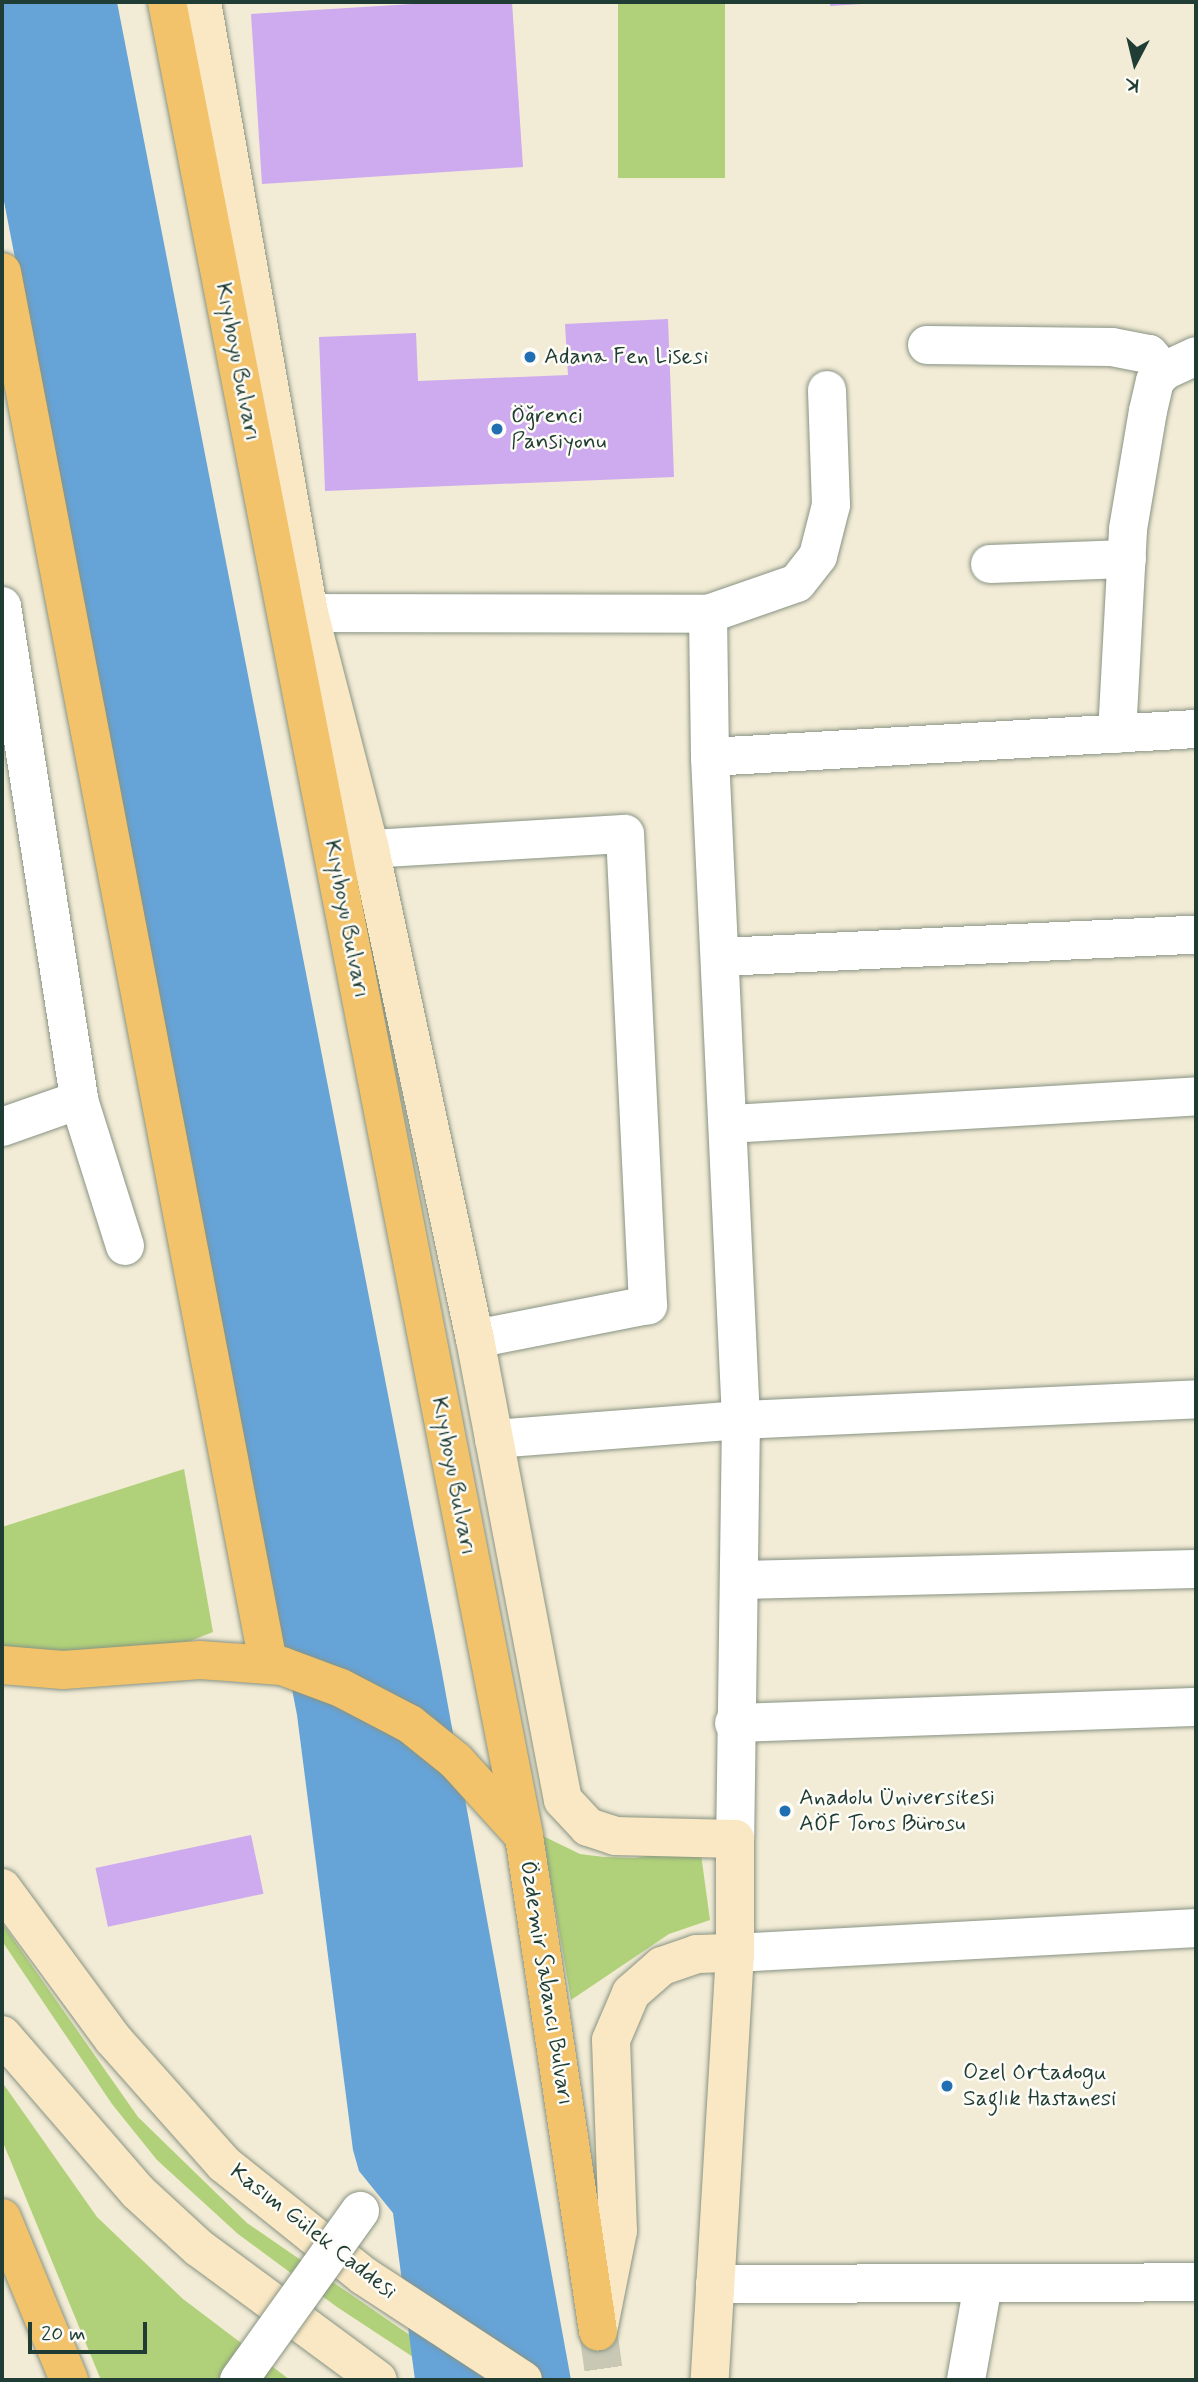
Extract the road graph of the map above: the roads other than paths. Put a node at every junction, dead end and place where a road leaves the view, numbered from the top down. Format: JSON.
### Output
{"nodes":[{"id":1,"x":167,"y":2,"type":"edge"},
{"id":2,"x":202,"y":2,"type":"edge"},
{"id":3,"x":2,"y":272,"type":"edge"},
{"id":4,"x":927,"y":345,"type":"dead end"},
{"id":5,"x":1180,"y":363,"type":"edge"},
{"id":6,"x":827,"y":390,"type":"dead end"},
{"id":7,"x":1127,"y":559,"type":"junction"},
{"id":8,"x":990,"y":564,"type":"dead end"},
{"id":9,"x":2,"y":606,"type":"edge"},
{"id":10,"x":309,"y":612,"type":"junction"},
{"id":11,"x":708,"y":614,"type":"junction"},
{"id":12,"x":1196,"y":729,"type":"edge"},
{"id":13,"x":1117,"y":734,"type":"junction"},
{"id":14,"x":710,"y":757,"type":"junction"},
{"id":15,"x":370,"y":849,"type":"junction"},
{"id":16,"x":1196,"y":935,"type":"edge"},
{"id":17,"x":721,"y":957,"type":"junction"},
{"id":18,"x":1196,"y":1096,"type":"edge"},
{"id":19,"x":79,"y":1100,"type":"junction"},
{"id":20,"x":730,"y":1124,"type":"junction"},
{"id":21,"x":2,"y":1127,"type":"edge"},
{"id":22,"x":125,"y":1246,"type":"dead end"},
{"id":23,"x":475,"y":1339,"type":"junction"},
{"id":24,"x":1196,"y":1399,"type":"edge"},
{"id":25,"x":741,"y":1420,"type":"junction"},
{"id":26,"x":494,"y":1439,"type":"junction"},
{"id":27,"x":1196,"y":1569,"type":"edge"},
{"id":28,"x":740,"y":1580,"type":"junction"},
{"id":29,"x":2,"y":1665,"type":"edge"},
{"id":30,"x":275,"y":1665,"type":"junction"},
{"id":31,"x":1196,"y":1707,"type":"edge"},
{"id":32,"x":734,"y":1723,"type":"junction"},
{"id":33,"x":524,"y":1836,"type":"junction"},
{"id":34,"x":735,"y":1839,"type":"junction"},
{"id":35,"x":2,"y":1888,"type":"edge"},
{"id":36,"x":1196,"y":1928,"type":"edge"},
{"id":37,"x":735,"y":1953,"type":"junction"},
{"id":38,"x":2,"y":2035,"type":"edge"},
{"id":39,"x":360,"y":2211,"type":"dead end"},
{"id":40,"x":2,"y":2218,"type":"edge"},
{"id":41,"x":1196,"y":2282,"type":"edge"},
{"id":42,"x":715,"y":2284,"type":"junction"},
{"id":43,"x":983,"y":2286,"type":"junction"},
{"id":44,"x":69,"y":2380,"type":"edge"},
{"id":45,"x":239,"y":2380,"type":"edge"},
{"id":46,"x":378,"y":2380,"type":"edge"},
{"id":47,"x":523,"y":2380,"type":"edge"},
{"id":48,"x":710,"y":2380,"type":"edge"},
{"id":49,"x":966,"y":2380,"type":"edge"}],
"edges":[{"from":1,"to":33,"type":"main road","name":"Kıyıboyu Bulvarı"},
{"from":2,"to":10,"type":"main road"},
{"from":3,"to":30,"type":"main road"},
{"from":4,"to":5,"type":"street"},
{"from":5,"to":7,"type":"street"},
{"from":6,"to":11,"type":"street"},
{"from":7,"to":8,"type":"street"},
{"from":7,"to":13,"type":"street"},
{"from":9,"to":19,"type":"street"},
{"from":10,"to":11,"type":"street"},
{"from":10,"to":15,"type":"main road"},
{"from":11,"to":14,"type":"street"},
{"from":12,"to":13,"type":"street"},
{"from":13,"to":14,"type":"street"},
{"from":14,"to":17,"type":"street"},
{"from":15,"to":23,"type":"main road"},
{"from":15,"to":23,"type":"street"},
{"from":16,"to":17,"type":"street"},
{"from":17,"to":20,"type":"street"},
{"from":18,"to":20,"type":"street"},
{"from":19,"to":21,"type":"street"},
{"from":19,"to":22,"type":"street"},
{"from":20,"to":25,"type":"street"},
{"from":23,"to":26,"type":"main road"},
{"from":24,"to":25,"type":"street"},
{"from":25,"to":26,"type":"street"},
{"from":25,"to":28,"type":"street"},
{"from":26,"to":34,"type":"main road"},
{"from":27,"to":28,"type":"street"},
{"from":28,"to":32,"type":"street"},
{"from":29,"to":30,"type":"main road","name":"Özdemir Sabancı Bulvarı"},
{"from":30,"to":33,"type":"main road","name":"Özdemir Sabancı Bulvarı"},
{"from":31,"to":32,"type":"street"},
{"from":32,"to":34,"type":"street"},
{"from":33,"to":37,"type":"main road","name":"Özdemir Sabancı Bulvarı"},
{"from":34,"to":37,"type":"main road"},
{"from":35,"to":47,"type":"main road","name":"Kasım Gülek Caddesi"},
{"from":36,"to":37,"type":"street"},
{"from":37,"to":42,"type":"main road"},
{"from":38,"to":46,"type":"main road"},
{"from":39,"to":45,"type":"street","bridge":true},
{"from":40,"to":44,"type":"main road"},
{"from":41,"to":43,"type":"street"},
{"from":42,"to":43,"type":"street"},
{"from":42,"to":48,"type":"main road"},
{"from":43,"to":49,"type":"street"}]}
